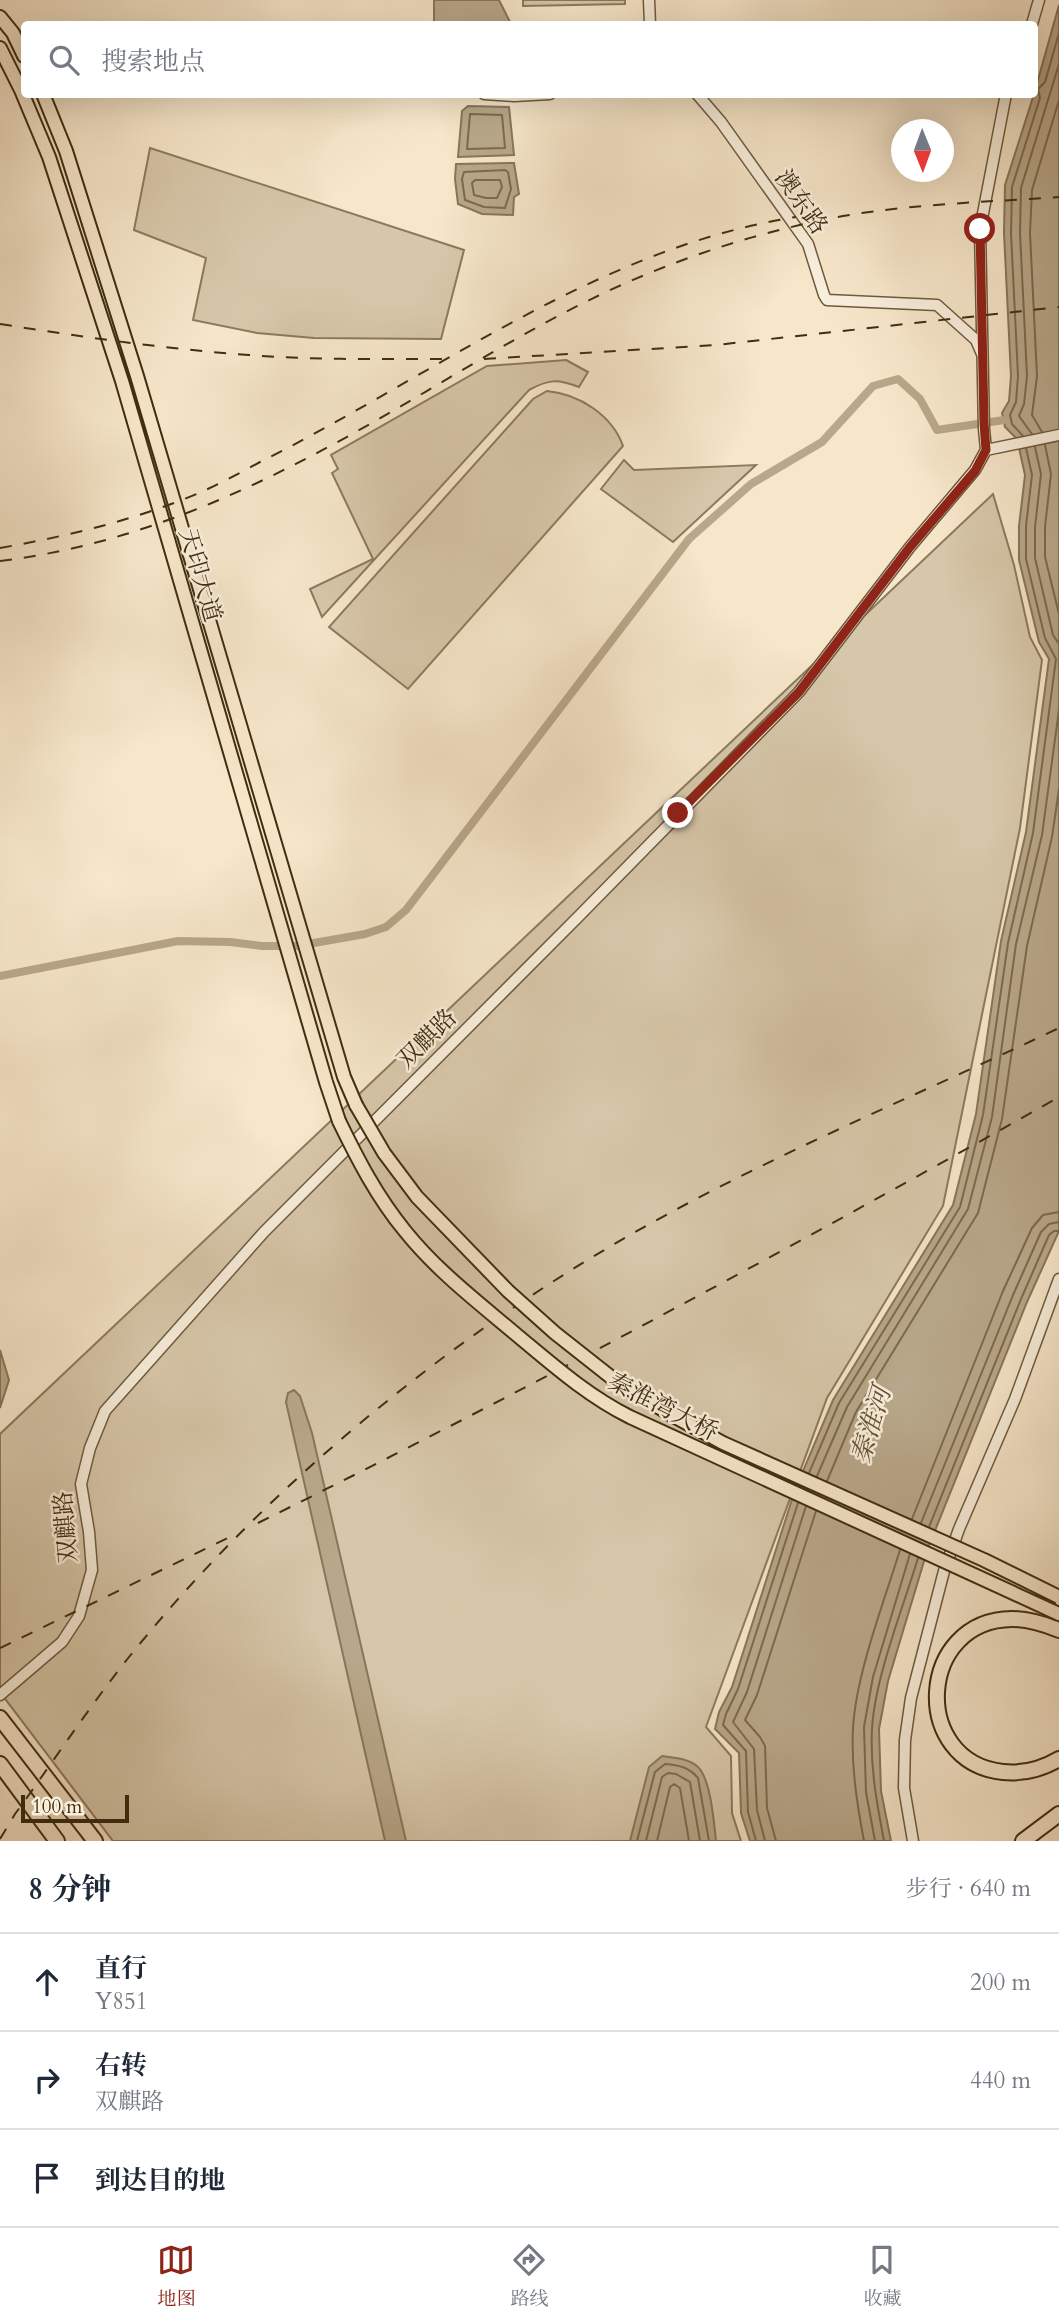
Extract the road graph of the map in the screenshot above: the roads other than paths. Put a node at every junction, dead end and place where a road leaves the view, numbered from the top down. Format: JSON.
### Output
{"nodes":[{"id":1,"x":649,"y":0,"type":"edge"},
{"id":2,"x":1039,"y":0,"type":"edge"},
{"id":3,"x":0,"y":17,"type":"edge"},
{"id":4,"x":650,"y":21,"type":"edge"},
{"id":5,"x":1033,"y":21,"type":"edge"},
{"id":6,"x":0,"y":48,"type":"edge"},
{"id":7,"x":21,"y":50,"type":"edge"},
{"id":8,"x":21,"y":88,"type":"edge"},
{"id":9,"x":25,"y":98,"type":"edge"},
{"id":10,"x":45,"y":98,"type":"edge"},
{"id":11,"x":700,"y":98,"type":"edge"},
{"id":12,"x":1005,"y":98,"type":"edge"},
{"id":13,"x":982,"y":354,"type":"junction"},
{"id":14,"x":1059,"y":435,"type":"edge"},
{"id":15,"x":986,"y":450,"type":"junction"},
{"id":16,"x":356,"y":1105,"type":"joint"},
{"id":17,"x":340,"y":1121,"type":"joint"},
{"id":18,"x":1059,"y":1279,"type":"edge"},
{"id":19,"x":1059,"y":1597,"type":"edge"},
{"id":20,"x":1059,"y":1614,"type":"edge"},
{"id":21,"x":1059,"y":1630,"type":"edge"},
{"id":22,"x":0,"y":1695,"type":"edge"},
{"id":23,"x":1,"y":1719,"type":"edge"},
{"id":24,"x":1059,"y":1759,"type":"edge"},
{"id":25,"x":0,"y":1764,"type":"edge"},
{"id":26,"x":1059,"y":1816,"type":"edge"},
{"id":27,"x":57,"y":1841,"type":"edge"},
{"id":28,"x":95,"y":1841,"type":"edge"},
{"id":29,"x":913,"y":1841,"type":"edge"},
{"id":30,"x":1023,"y":1841,"type":"edge"},
{"id":31,"x":1038,"y":1841,"type":"edge"}],
"edges":[{"from":1,"to":4,"type":"street"},
{"from":2,"to":5,"type":"street"},
{"from":3,"to":7,"type":"main road"},
{"from":6,"to":8,"type":"main road","name":"天印大道"},
{"from":9,"to":17,"type":"main road","name":"天印大道"},
{"from":10,"to":16,"type":"main road","name":"天印大道"},
{"from":11,"to":13,"type":"street","name":"澳东路"},
{"from":12,"to":13,"type":"street"},
{"from":13,"to":15,"type":"street"},
{"from":14,"to":15,"type":"street"},
{"from":15,"to":22,"type":"street","name":"双麒路"},
{"from":16,"to":19,"type":"main road","name":"秦淮湾大桥","bridge":true},
{"from":17,"to":20,"type":"main road","name":"秦淮湾大桥","bridge":true},
{"from":18,"to":29,"type":"street"},
{"from":21,"to":24,"type":"highway"},
{"from":23,"to":28,"type":"highway"},
{"from":25,"to":27,"type":"highway"},
{"from":26,"to":30,"type":"highway"},
{"from":26,"to":31,"type":"highway"}]}
